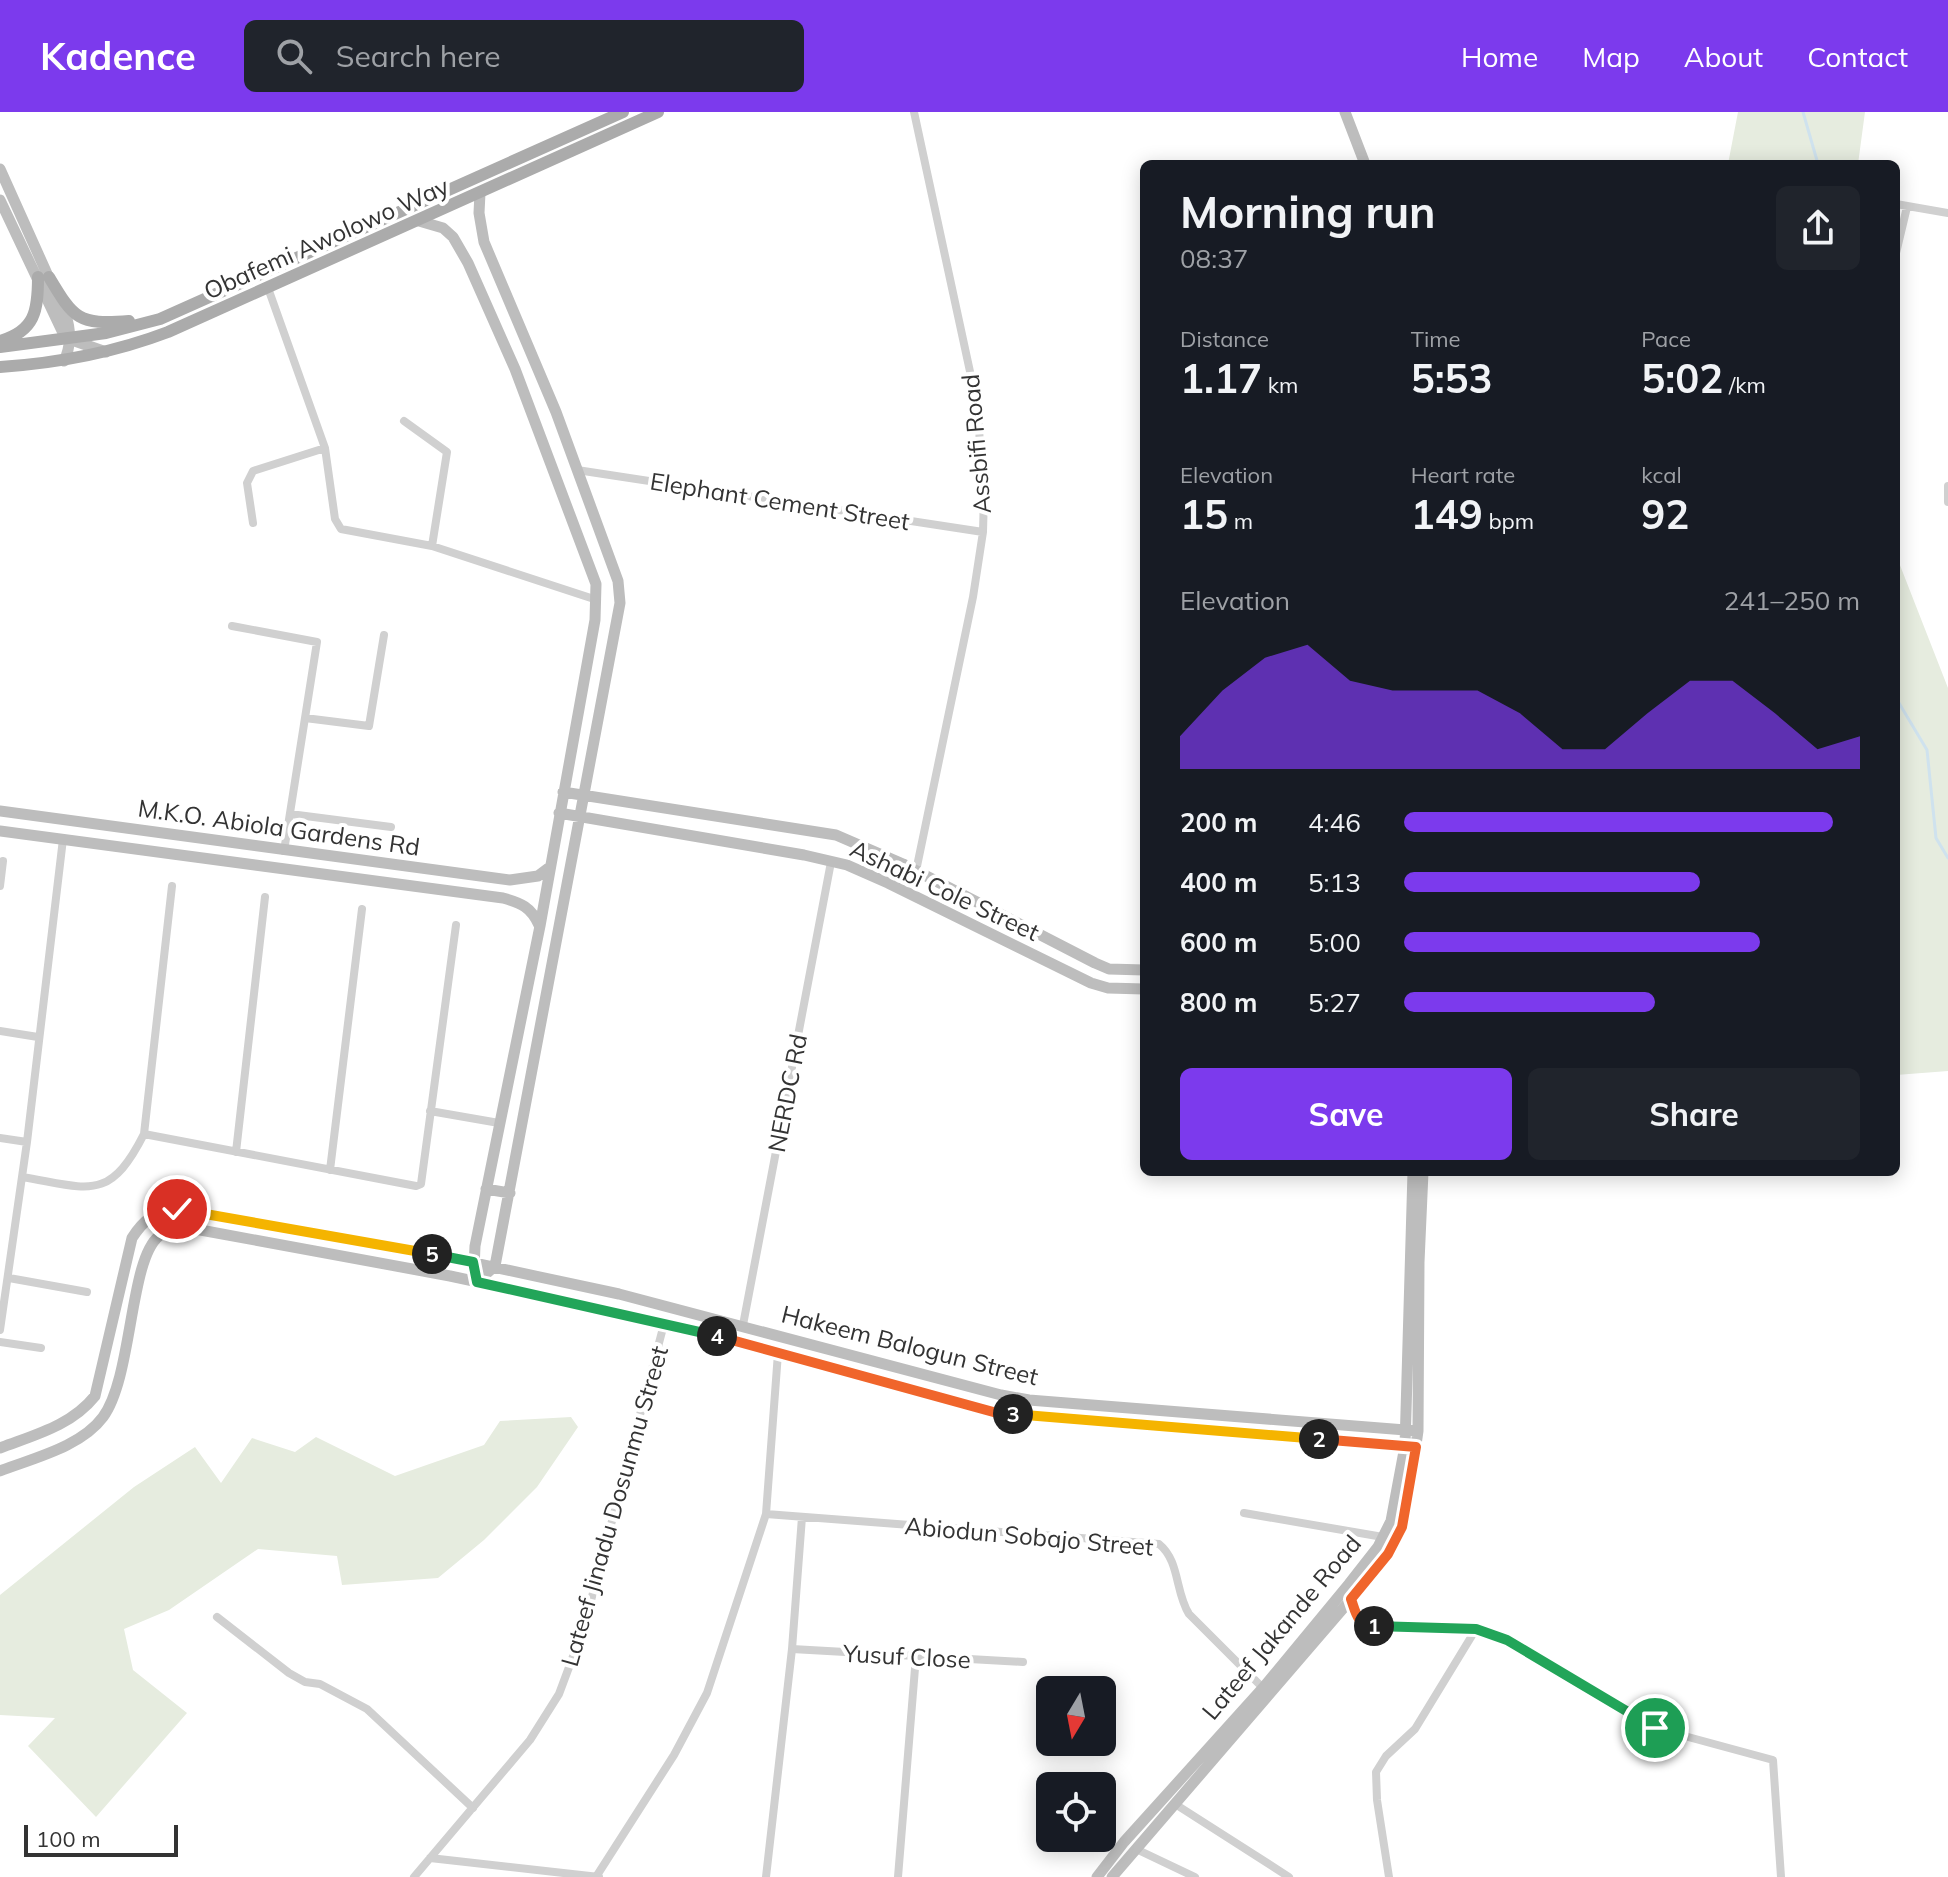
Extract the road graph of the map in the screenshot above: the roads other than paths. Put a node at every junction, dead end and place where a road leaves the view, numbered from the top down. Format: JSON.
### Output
{"nodes":[{"id":1,"x":621,"y":112,"type":"edge"},
{"id":2,"x":658,"y":112,"type":"edge"},
{"id":3,"x":914,"y":112,"type":"edge"},
{"id":4,"x":1345,"y":112,"type":"edge"},
{"id":5,"x":1363,"y":160,"type":"edge"},
{"id":6,"x":0,"y":169,"type":"edge"},
{"id":7,"x":480,"y":193,"type":"junction"},
{"id":8,"x":0,"y":200,"type":"edge"},
{"id":9,"x":1900,"y":205,"type":"edge"},
{"id":10,"x":1907,"y":207,"type":"junction"},
{"id":11,"x":1948,"y":213,"type":"edge"},
{"id":12,"x":419,"y":221,"type":"junction"},
{"id":13,"x":1900,"y":236,"type":"edge"},
{"id":14,"x":43,"y":277,"type":"junction"},
{"id":15,"x":500,"y":282,"type":"junction"},
{"id":16,"x":268,"y":288,"type":"junction"},
{"id":17,"x":481,"y":290,"type":"junction"},
{"id":18,"x":160,"y":319,"type":"junction"},
{"id":19,"x":69,"y":339,"type":"junction"},
{"id":20,"x":0,"y":341,"type":"edge"},
{"id":21,"x":0,"y":347,"type":"edge"},
{"id":22,"x":109,"y":353,"type":"junction"},
{"id":23,"x":64,"y":361,"type":"junction"},
{"id":24,"x":0,"y":367,"type":"edge"},
{"id":25,"x":404,"y":421,"type":"dead end"},
{"id":26,"x":325,"y":448,"type":"junction"},
{"id":27,"x":577,"y":470,"type":"junction"},
{"id":28,"x":1948,"y":486,"type":"edge"},
{"id":29,"x":1948,"y":502,"type":"edge"},
{"id":30,"x":253,"y":523,"type":"dead end"},
{"id":31,"x":983,"y":532,"type":"junction"},
{"id":32,"x":432,"y":546,"type":"junction"},
{"id":33,"x":597,"y":600,"type":"junction"},
{"id":34,"x":232,"y":626,"type":"dead end"},
{"id":35,"x":384,"y":635,"type":"dead end"},
{"id":36,"x":305,"y":718,"type":"junction"},
{"id":37,"x":563,"y":792,"type":"junction"},
{"id":38,"x":584,"y":795,"type":"junction"},
{"id":39,"x":653,"y":806,"type":"junction"},
{"id":40,"x":0,"y":811,"type":"edge"},
{"id":41,"x":559,"y":813,"type":"junction"},
{"id":42,"x":290,"y":814,"type":"junction"},
{"id":43,"x":580,"y":816,"type":"junction"},
{"id":44,"x":391,"y":827,"type":"dead end"},
{"id":45,"x":649,"y":828,"type":"junction"},
{"id":46,"x":0,"y":831,"type":"edge"},
{"id":47,"x":162,"y":833,"type":"junction"},
{"id":48,"x":63,"y":839,"type":"junction"},
{"id":49,"x":284,"y":851,"type":"junction"},
{"id":50,"x":159,"y":852,"type":"junction"},
{"id":51,"x":3,"y":861,"type":"dead end"},
{"id":52,"x":831,"y":862,"type":"junction"},
{"id":53,"x":550,"y":867,"type":"junction"},
{"id":54,"x":916,"y":871,"type":"junction"},
{"id":55,"x":0,"y":886,"type":"edge"},
{"id":56,"x":172,"y":886,"type":"dead end"},
{"id":57,"x":265,"y":897,"type":"dead end"},
{"id":58,"x":362,"y":909,"type":"dead end"},
{"id":59,"x":456,"y":925,"type":"dead end"},
{"id":60,"x":540,"y":926,"type":"junction"},
{"id":61,"x":1140,"y":970,"type":"edge"},
{"id":62,"x":1140,"y":989,"type":"edge"},
{"id":63,"x":0,"y":1031,"type":"edge"},
{"id":64,"x":38,"y":1037,"type":"junction"},
{"id":65,"x":430,"y":1111,"type":"junction"},
{"id":66,"x":499,"y":1123,"type":"junction"},
{"id":67,"x":144,"y":1134,"type":"junction"},
{"id":68,"x":0,"y":1138,"type":"edge"},
{"id":69,"x":27,"y":1142,"type":"junction"},
{"id":70,"x":236,"y":1152,"type":"junction"},
{"id":71,"x":330,"y":1170,"type":"junction"},
{"id":72,"x":1413,"y":1176,"type":"edge"},
{"id":73,"x":1423,"y":1176,"type":"edge"},
{"id":74,"x":22,"y":1177,"type":"junction"},
{"id":75,"x":486,"y":1189,"type":"junction"},
{"id":76,"x":510,"y":1193,"type":"junction"},
{"id":77,"x":473,"y":1262,"type":"junction"},
{"id":78,"x":495,"y":1266,"type":"junction"},
{"id":79,"x":9,"y":1278,"type":"junction"},
{"id":80,"x":477,"y":1282,"type":"junction"},
{"id":81,"x":87,"y":1292,"type":"dead end"},
{"id":82,"x":2,"y":1310,"type":"edge"},
{"id":83,"x":664,"y":1324,"type":"junction"},
{"id":84,"x":743,"y":1325,"type":"junction"},
{"id":85,"x":0,"y":1330,"type":"edge"},
{"id":86,"x":109,"y":1335,"type":"junction"},
{"id":87,"x":128,"y":1339,"type":"junction"},
{"id":88,"x":0,"y":1342,"type":"edge"},
{"id":89,"x":41,"y":1348,"type":"dead end"},
{"id":90,"x":778,"y":1353,"type":"junction"},
{"id":91,"x":874,"y":1362,"type":"junction"},
{"id":92,"x":868,"y":1379,"type":"junction"},
{"id":93,"x":1243,"y":1417,"type":"junction"},
{"id":94,"x":1411,"y":1431,"type":"junction"},
{"id":95,"x":1241,"y":1433,"type":"junction"},
{"id":96,"x":1410,"y":1447,"type":"junction"},
{"id":97,"x":0,"y":1448,"type":"edge"},
{"id":98,"x":0,"y":1471,"type":"edge"},
{"id":99,"x":1244,"y":1513,"type":"dead end"},
{"id":100,"x":766,"y":1514,"type":"junction"},
{"id":101,"x":802,"y":1517,"type":"junction"},
{"id":102,"x":1383,"y":1537,"type":"junction"},
{"id":103,"x":1351,"y":1599,"type":"junction"},
{"id":104,"x":217,"y":1617,"type":"dead end"},
{"id":105,"x":1476,"y":1629,"type":"junction"},
{"id":106,"x":792,"y":1649,"type":"junction"},
{"id":107,"x":916,"y":1656,"type":"junction"},
{"id":108,"x":1023,"y":1662,"type":"dead end"},
{"id":109,"x":1263,"y":1688,"type":"junction"},
{"id":110,"x":1175,"y":1804,"type":"junction"},
{"id":111,"x":473,"y":1808,"type":"junction"},
{"id":112,"x":1136,"y":1849,"type":"junction"},
{"id":113,"x":430,"y":1858,"type":"junction"},
{"id":114,"x":534,"y":1873,"type":"edge"},
{"id":115,"x":414,"y":1877,"type":"edge"},
{"id":116,"x":598,"y":1877,"type":"edge"},
{"id":117,"x":766,"y":1877,"type":"edge"},
{"id":118,"x":898,"y":1877,"type":"edge"},
{"id":119,"x":1097,"y":1877,"type":"edge"},
{"id":120,"x":1112,"y":1877,"type":"edge"},
{"id":121,"x":1195,"y":1877,"type":"edge"},
{"id":122,"x":1289,"y":1877,"type":"edge"},
{"id":123,"x":1389,"y":1877,"type":"edge"},
{"id":124,"x":1781,"y":1877,"type":"edge"}],
"edges":[{"from":1,"to":18,"type":"main road","name":"Obafemi Awolowo Way"},
{"from":2,"to":7,"type":"main road","name":"Obafemi Awolowo Way"},
{"from":3,"to":31,"type":"street","name":"Assbifi Road"},
{"from":4,"to":5,"type":"street"},
{"from":6,"to":14,"type":"street"},
{"from":7,"to":12,"type":"main road","name":"Obafemi Awolowo Way"},
{"from":7,"to":15,"type":"street"},
{"from":8,"to":14,"type":"street"},
{"from":9,"to":10,"type":"street"},
{"from":10,"to":11,"type":"street"},
{"from":10,"to":13,"type":"street"},
{"from":12,"to":16,"type":"main road","name":"Obafemi Awolowo Way"},
{"from":12,"to":17,"type":"street"},
{"from":14,"to":18,"type":"main road"},
{"from":14,"to":19,"type":"street"},
{"from":14,"to":20,"type":"main road"},
{"from":15,"to":17,"type":"street"},
{"from":15,"to":27,"type":"street"},
{"from":16,"to":22,"type":"main road","name":"Obafemi Awolowo Way"},
{"from":16,"to":26,"type":"street"},
{"from":17,"to":33,"type":"street"},
{"from":18,"to":19,"type":"main road","name":"Obafemi Awolowo Way"},
{"from":19,"to":21,"type":"main road","name":"Obafemi Awolowo Way"},
{"from":19,"to":22,"type":"street"},
{"from":19,"to":23,"type":"street"},
{"from":22,"to":23,"type":"main road","name":"Obafemi Awolowo Way"},
{"from":23,"to":24,"type":"main road","name":"Obafemi Awolowo Way"},
{"from":25,"to":32,"type":"street"},
{"from":26,"to":30,"type":"street"},
{"from":26,"to":32,"type":"street"},
{"from":27,"to":31,"type":"street","name":"Elephant Cement Street"},
{"from":27,"to":38,"type":"street"},
{"from":28,"to":29,"type":"street"},
{"from":31,"to":54,"type":"street","name":"Assbifi Road"},
{"from":32,"to":33,"type":"street"},
{"from":33,"to":37,"type":"street"},
{"from":34,"to":36,"type":"street"},
{"from":35,"to":36,"type":"street"},
{"from":36,"to":42,"type":"street"},
{"from":37,"to":38,"type":"street","name":"Ashabi Cole Street"},
{"from":37,"to":41,"type":"street"},
{"from":38,"to":39,"type":"street","name":"Ashabi Cole Street"},
{"from":38,"to":43,"type":"street"},
{"from":39,"to":45,"type":"street"},
{"from":39,"to":54,"type":"street","name":"Ashabi Cole Street"},
{"from":40,"to":47,"type":"street","name":"M.K.O. Abiola Gardens Rd"},
{"from":41,"to":43,"type":"street","name":"Ashabi Cole Street"},
{"from":41,"to":53,"type":"street"},
{"from":42,"to":44,"type":"street"},
{"from":42,"to":49,"type":"street"},
{"from":43,"to":45,"type":"street","name":"Ashabi Cole Street"},
{"from":43,"to":76,"type":"street"},
{"from":45,"to":52,"type":"street","name":"Ashabi Cole Street"},
{"from":46,"to":48,"type":"street","name":"M.K.O. Abiola Gardens Rd"},
{"from":47,"to":49,"type":"street","name":"M.K.O. Abiola Gardens Rd"},
{"from":47,"to":50,"type":"street"},
{"from":48,"to":50,"type":"street","name":"M.K.O. Abiola Gardens Rd"},
{"from":48,"to":64,"type":"street"},
{"from":49,"to":53,"type":"street","name":"M.K.O. Abiola Gardens Rd"},
{"from":50,"to":60,"type":"street","name":"M.K.O. Abiola Gardens Rd"},
{"from":51,"to":55,"type":"street"},
{"from":52,"to":62,"type":"street","name":"Ashabi Cole Street"},
{"from":52,"to":84,"type":"street","name":"NERDC Rd"},
{"from":53,"to":60,"type":"street"},
{"from":54,"to":61,"type":"street","name":"Ashabi Cole Street"},
{"from":56,"to":67,"type":"street"},
{"from":57,"to":70,"type":"street"},
{"from":58,"to":71,"type":"street"},
{"from":59,"to":65,"type":"street"},
{"from":60,"to":66,"type":"street"},
{"from":63,"to":64,"type":"street"},
{"from":64,"to":69,"type":"street"},
{"from":65,"to":66,"type":"street"},
{"from":65,"to":71,"type":"street"},
{"from":66,"to":75,"type":"street"},
{"from":67,"to":70,"type":"street"},
{"from":67,"to":74,"type":"street"},
{"from":68,"to":69,"type":"street"},
{"from":69,"to":74,"type":"street"},
{"from":70,"to":71,"type":"street"},
{"from":72,"to":94,"type":"street","name":"Lateef Jakande Road"},
{"from":73,"to":94,"type":"street","name":"Lateef Jakande Road"},
{"from":74,"to":79,"type":"street"},
{"from":75,"to":76,"type":"street"},
{"from":75,"to":77,"type":"street"},
{"from":76,"to":78,"type":"street"},
{"from":77,"to":78,"type":"street","name":"Hakeem Balogun Street"},
{"from":77,"to":80,"type":"street"},
{"from":77,"to":86,"type":"street","name":"Hakeem Balogun Street"},
{"from":78,"to":80,"type":"street"},
{"from":78,"to":84,"type":"street","name":"Hakeem Balogun Street"},
{"from":79,"to":81,"type":"street"},
{"from":79,"to":82,"type":"street"},
{"from":80,"to":83,"type":"street","name":"Hakeem Balogun Street"},
{"from":80,"to":87,"type":"street","name":"Hakeem Balogun Street"},
{"from":82,"to":85,"type":"street"},
{"from":83,"to":90,"type":"street","name":"Hakeem Balogun Street"},
{"from":83,"to":111,"type":"street","name":"Lateef Jinadu Dosunmu Street"},
{"from":84,"to":91,"type":"street","name":"Hakeem Balogun Street"},
{"from":86,"to":87,"type":"street"},
{"from":86,"to":97,"type":"street","name":"Hakeem Balogun Street"},
{"from":87,"to":98,"type":"street","name":"Hakeem Balogun Street"},
{"from":88,"to":89,"type":"street"},
{"from":90,"to":92,"type":"street","name":"Hakeem Balogun Street"},
{"from":90,"to":100,"type":"street","name":"Hakeem Balogun Street"},
{"from":91,"to":92,"type":"street"},
{"from":91,"to":93,"type":"street","name":"Hakeem Balogun Street"},
{"from":92,"to":95,"type":"street","name":"Hakeem Balogun Street"},
{"from":93,"to":94,"type":"street","name":"Hakeem Balogun Street"},
{"from":93,"to":95,"type":"street"},
{"from":94,"to":96,"type":"street","name":"Lateef Jakande Road"},
{"from":95,"to":96,"type":"street","name":"Hakeem Balogun Street"},
{"from":96,"to":102,"type":"street","name":"Lateef Jakande Road"},
{"from":96,"to":103,"type":"street","name":"Lateef Jakande Road"},
{"from":99,"to":102,"type":"street"},
{"from":100,"to":101,"type":"street","name":"Abiodun Sobajo Street"},
{"from":100,"to":116,"type":"street","name":"Hakeem Balogun Street"},
{"from":101,"to":106,"type":"street"},
{"from":101,"to":109,"type":"street","name":"Abiodun Sobajo Street"},
{"from":102,"to":109,"type":"street","name":"Lateef Jakande Road"},
{"from":103,"to":105,"type":"street"},
{"from":103,"to":110,"type":"street","name":"Lateef Jakande Road"},
{"from":104,"to":111,"type":"street"},
{"from":105,"to":123,"type":"street"},
{"from":105,"to":124,"type":"street"},
{"from":106,"to":107,"type":"street","name":"Yusuf Close"},
{"from":106,"to":117,"type":"street"},
{"from":107,"to":108,"type":"street","name":"Yusuf Close"},
{"from":107,"to":118,"type":"street"},
{"from":109,"to":119,"type":"street","name":"Lateef Jakande Road"},
{"from":110,"to":112,"type":"street","name":"Lateef Jakande Road"},
{"from":110,"to":122,"type":"street"},
{"from":111,"to":113,"type":"street","name":"Lateef Jinadu Dosunmu Street"},
{"from":112,"to":120,"type":"street","name":"Lateef Jakande Road"},
{"from":112,"to":121,"type":"street"},
{"from":113,"to":114,"type":"street"},
{"from":113,"to":115,"type":"street","name":"Lateef Jinadu Dosunmu Street"},
{"from":114,"to":116,"type":"street"}]}
